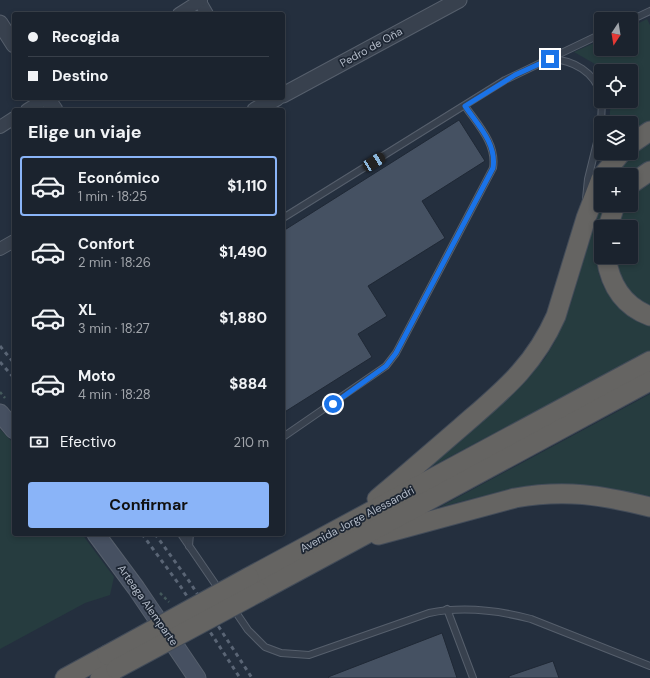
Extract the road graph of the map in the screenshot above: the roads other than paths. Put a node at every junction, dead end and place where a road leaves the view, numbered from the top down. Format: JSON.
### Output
{"nodes":[{"id":1,"x":200,"y":0,"type":"edge"},
{"id":2,"x":450,"y":2,"type":"edge"},
{"id":3,"x":650,"y":11,"type":"edge"},
{"id":4,"x":182,"y":12,"type":"edge"},
{"id":5,"x":207,"y":12,"type":"edge"},
{"id":6,"x":638,"y":17,"type":"edge"},
{"id":7,"x":0,"y":23,"type":"edge"},
{"id":8,"x":594,"y":37,"type":"edge"},
{"id":9,"x":12,"y":43,"type":"edge"},
{"id":10,"x":550,"y":59,"type":"junction"},
{"id":11,"x":594,"y":79,"type":"edge"},
{"id":12,"x":285,"y":94,"type":"edge"},
{"id":13,"x":44,"y":100,"type":"edge"},
{"id":14,"x":272,"y":100,"type":"edge"},
{"id":15,"x":258,"y":105,"type":"edge"},
{"id":16,"x":465,"y":106,"type":"junction"},
{"id":17,"x":30,"y":108,"type":"edge"},
{"id":18,"x":12,"y":119,"type":"edge"},
{"id":19,"x":0,"y":127,"type":"edge"},
{"id":20,"x":650,"y":131,"type":"edge"},
{"id":21,"x":638,"y":139,"type":"edge"},
{"id":22,"x":594,"y":154,"type":"edge"},
{"id":23,"x":615,"y":160,"type":"edge"},
{"id":24,"x":609,"y":168,"type":"edge"},
{"id":25,"x":650,"y":171,"type":"edge"},
{"id":26,"x":638,"y":179,"type":"edge"},
{"id":27,"x":594,"y":197,"type":"edge"},
{"id":28,"x":285,"y":217,"type":"edge"},
{"id":29,"x":586,"y":218,"type":"junction"},
{"id":30,"x":12,"y":243,"type":"edge"},
{"id":31,"x":0,"y":249,"type":"edge"},
{"id":32,"x":608,"y":264,"type":"edge"},
{"id":33,"x":650,"y":316,"type":"edge"},
{"id":34,"x":650,"y":361,"type":"edge"},
{"id":35,"x":650,"y":381,"type":"edge"},
{"id":36,"x":0,"y":413,"type":"edge"},
{"id":37,"x":12,"y":428,"type":"edge"},
{"id":38,"x":285,"y":437,"type":"edge"},
{"id":39,"x":650,"y":507,"type":"edge"},
{"id":40,"x":350,"y":523,"type":"junction"},
{"id":41,"x":97,"y":536,"type":"edge"},
{"id":42,"x":182,"y":536,"type":"edge"},
{"id":43,"x":190,"y":536,"type":"edge"},
{"id":44,"x":349,"y":542,"type":"junction"},
{"id":45,"x":190,"y":546,"type":"junction"},
{"id":46,"x":254,"y":584,"type":"junction"},
{"id":47,"x":447,"y":609,"type":"junction"},
{"id":48,"x":650,"y":666,"type":"edge"},
{"id":49,"x":108,"y":667,"type":"edge"},
{"id":50,"x":65,"y":678,"type":"edge"},
{"id":51,"x":196,"y":678,"type":"edge"},
{"id":52,"x":473,"y":678,"type":"edge"}],
"edges":[{"from":1,"to":4,"type":"street"},
{"from":1,"to":5,"type":"street"},
{"from":2,"to":12,"type":"street","name":"Pedro de Oña"},
{"from":3,"to":6,"type":"lane"},
{"from":7,"to":9,"type":"street"},
{"from":8,"to":10,"type":"lane"},
{"from":10,"to":11,"type":"lane"},
{"from":10,"to":16,"type":"lane"},
{"from":13,"to":17,"type":"street"},
{"from":14,"to":15,"type":"street"},
{"from":16,"to":28,"type":"lane"},
{"from":16,"to":38,"type":"lane"},
{"from":18,"to":19,"type":"street"},
{"from":20,"to":21,"type":"highway"},
{"from":22,"to":29,"type":"lane"},
{"from":23,"to":24,"type":"highway"},
{"from":25,"to":26,"type":"highway"},
{"from":27,"to":29,"type":"highway"},
{"from":29,"to":40,"type":"highway"},
{"from":30,"to":31,"type":"street"},
{"from":32,"to":33,"type":"highway"},
{"from":34,"to":40,"type":"highway","name":"Avenida Jorge Alessandri"},
{"from":35,"to":44,"type":"highway","name":"Avenida Jorge Alessandri"},
{"from":36,"to":37,"type":"main road"},
{"from":39,"to":44,"type":"highway"},
{"from":40,"to":46,"type":"highway","name":"Avenida Jorge Alessandri"},
{"from":41,"to":51,"type":"main road","name":"Arteaga Alemparte"},
{"from":42,"to":45,"type":"lane"},
{"from":43,"to":45,"type":"lane"},
{"from":44,"to":46,"type":"highway","name":"Avenida Jorge Alessandri"},
{"from":45,"to":47,"type":"lane"},
{"from":46,"to":49,"type":"highway","name":"Avenida Jorge Alessandri","bridge":true},
{"from":47,"to":48,"type":"lane"},
{"from":47,"to":52,"type":"lane"},
{"from":49,"to":50,"type":"highway","name":"Avenida Jorge Alessandri"}]}
